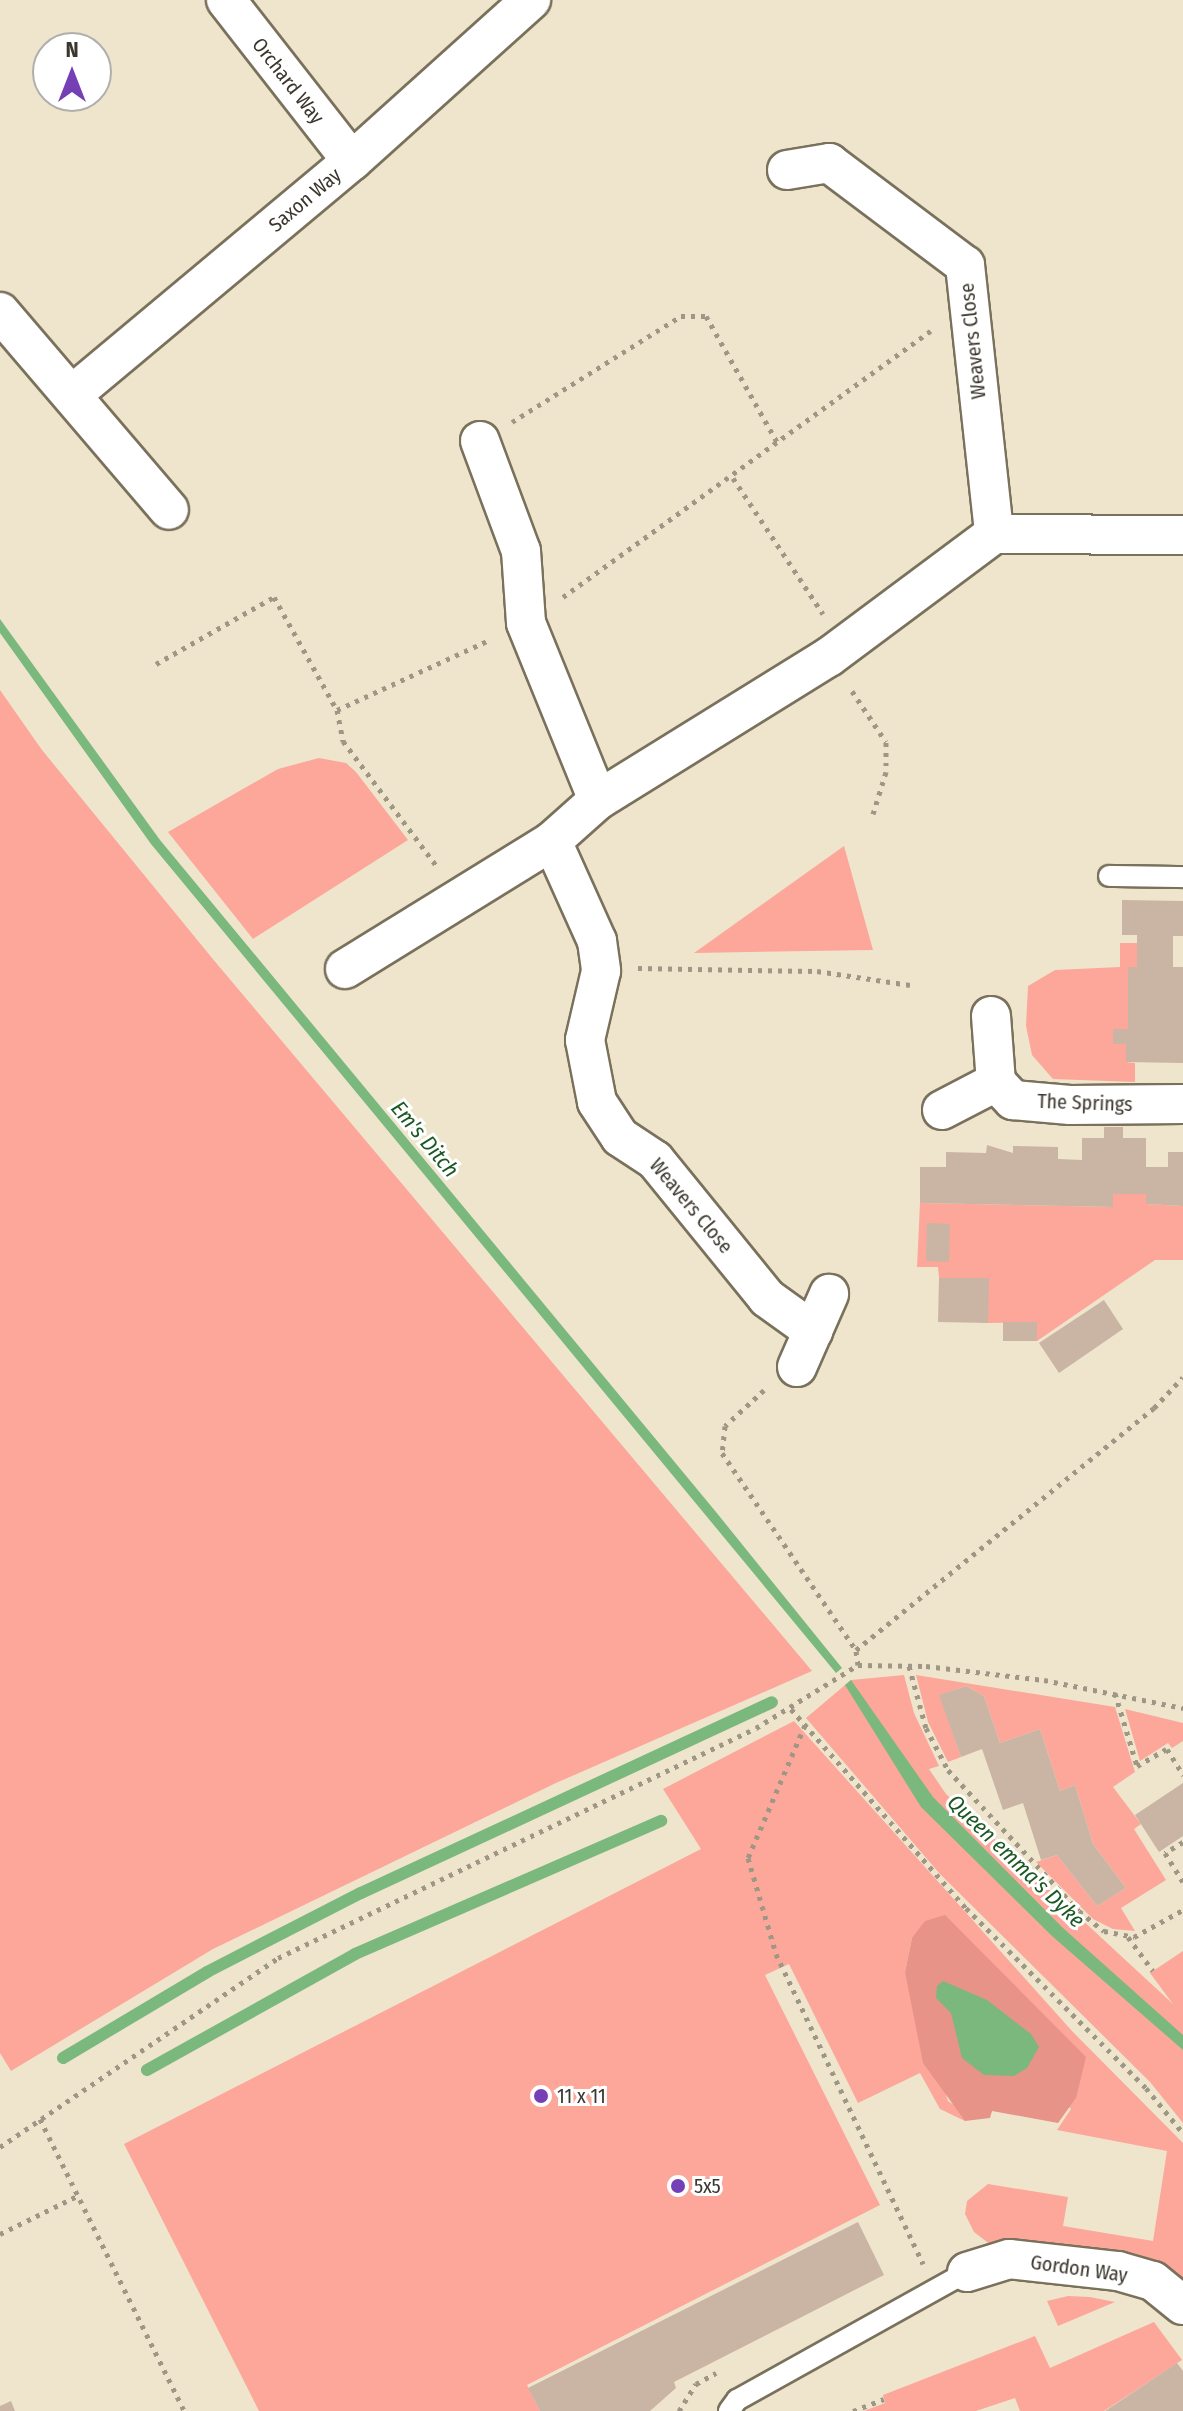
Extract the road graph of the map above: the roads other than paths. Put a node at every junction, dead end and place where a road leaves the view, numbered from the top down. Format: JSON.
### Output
{"nodes":[{"id":1,"x":226,"y":0,"type":"edge"},
{"id":2,"x":531,"y":0,"type":"edge"},
{"id":3,"x":352,"y":161,"type":"junction"},
{"id":4,"x":787,"y":170,"type":"dead end"},
{"id":5,"x":0,"y":312,"type":"edge"},
{"id":6,"x":73,"y":394,"type":"junction"},
{"id":7,"x":480,"y":441,"type":"road end"},
{"id":8,"x":169,"y":510,"type":"dead end"},
{"id":9,"x":994,"y":534,"type":"junction"},
{"id":10,"x":1183,"y":535,"type":"edge"},
{"id":11,"x":598,"y":800,"type":"junction"},
{"id":12,"x":552,"y":841,"type":"junction"},
{"id":13,"x":1109,"y":876,"type":"dead end"},
{"id":14,"x":1183,"y":877,"type":"edge"},
{"id":15,"x":345,"y":969,"type":"dead end"},
{"id":16,"x":991,"y":1016,"type":"dead end"},
{"id":17,"x":996,"y":1082,"type":"junction"},
{"id":18,"x":1183,"y":1104,"type":"edge"},
{"id":19,"x":942,"y":1110,"type":"dead end"},
{"id":20,"x":829,"y":1294,"type":"dead end"},
{"id":21,"x":813,"y":1331,"type":"junction"},
{"id":22,"x":797,"y":1367,"type":"road end"},
{"id":23,"x":967,"y":2272,"type":"joint"},
{"id":24,"x":1183,"y":2305,"type":"edge"},
{"id":25,"x":729,"y":2411,"type":"edge"}],
"edges":[{"from":1,"to":3,"type":"street","name":"Orchard Way"},
{"from":2,"to":3,"type":"street","name":"Saxon Way"},
{"from":3,"to":6,"type":"street","name":"Saxon Way"},
{"from":4,"to":9,"type":"street","name":"Weavers Close"},
{"from":5,"to":6,"type":"street"},
{"from":6,"to":8,"type":"street"},
{"from":7,"to":11,"type":"street"},
{"from":9,"to":10,"type":"street"},
{"from":9,"to":11,"type":"street"},
{"from":11,"to":12,"type":"street"},
{"from":12,"to":15,"type":"street"},
{"from":12,"to":21,"type":"street","name":"Weavers Close"},
{"from":13,"to":14,"type":"lane"},
{"from":16,"to":17,"type":"street"},
{"from":17,"to":18,"type":"street","name":"The Springs"},
{"from":17,"to":19,"type":"street"},
{"from":20,"to":21,"type":"street"},
{"from":21,"to":22,"type":"street"},
{"from":23,"to":24,"type":"street","name":"Gordon Way"},
{"from":23,"to":25,"type":"lane"}]}
